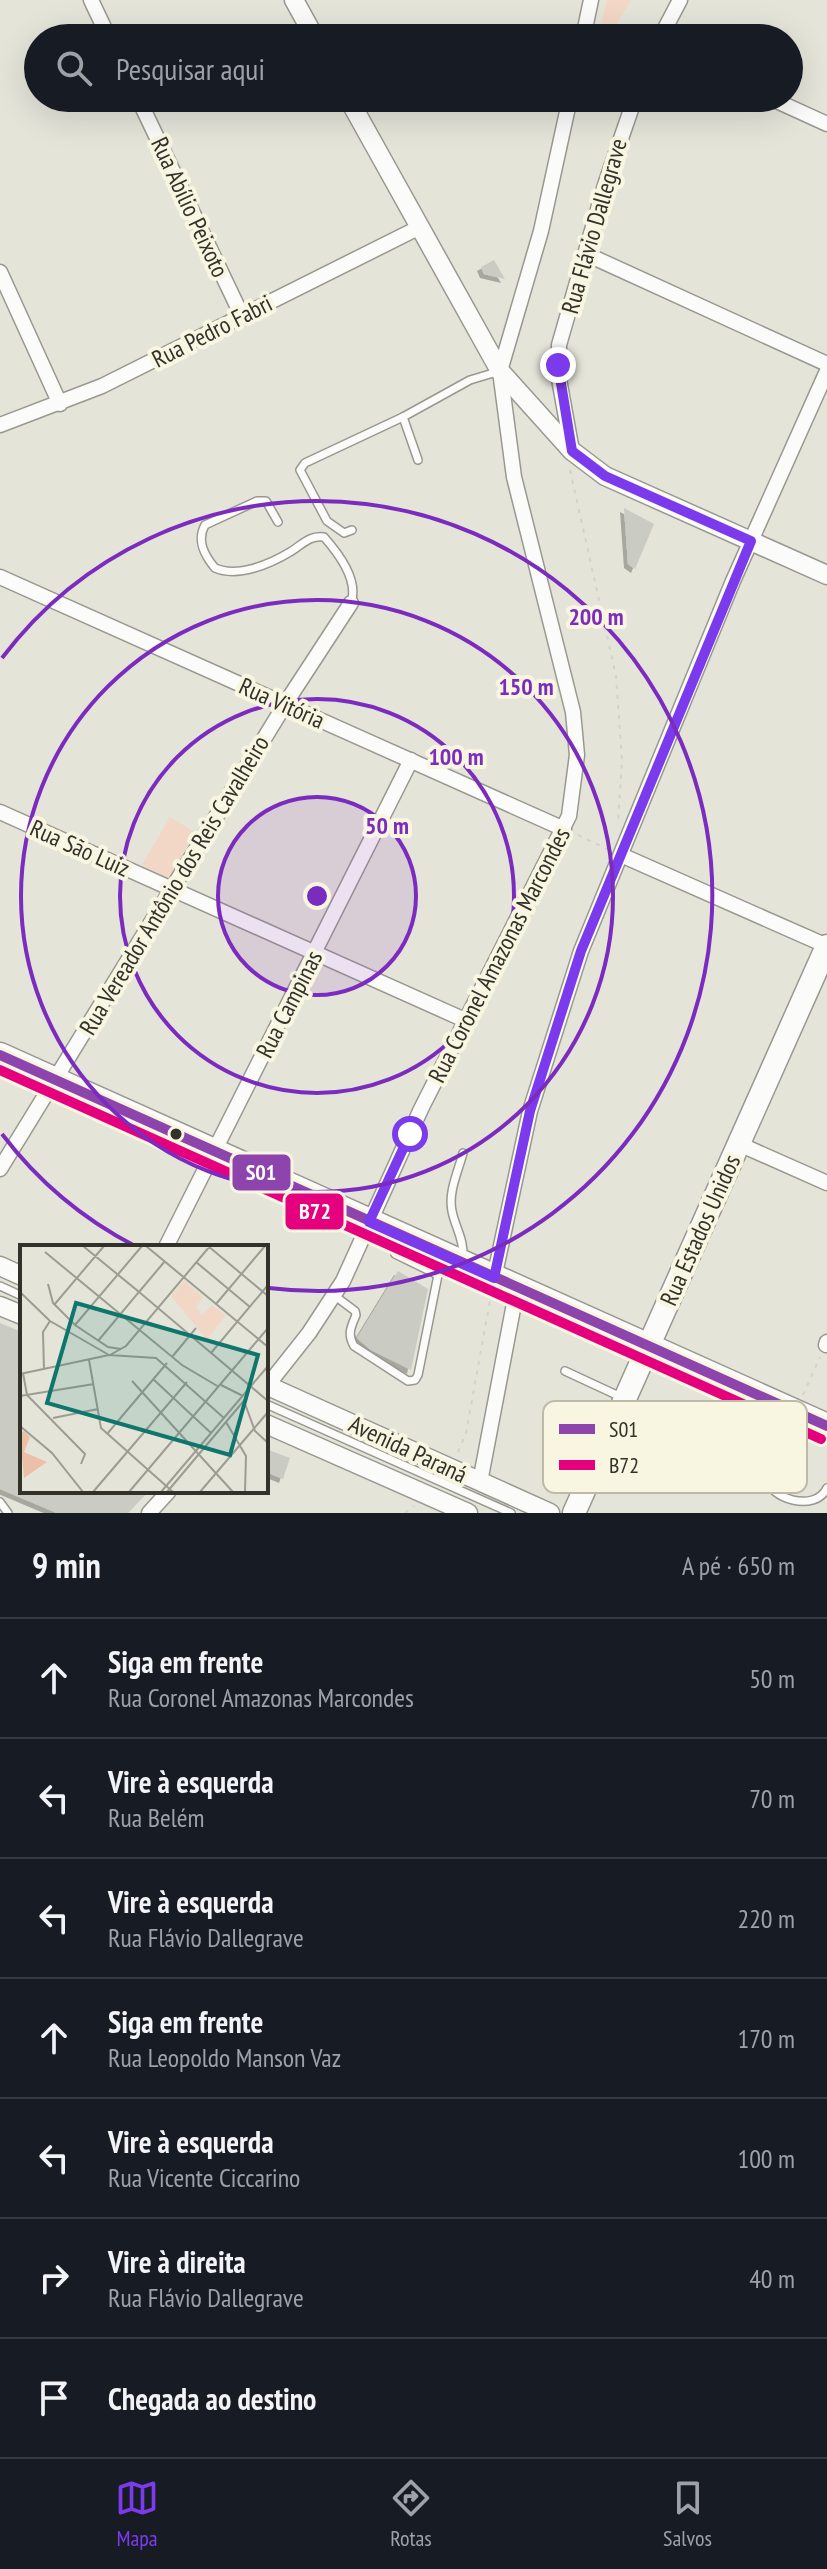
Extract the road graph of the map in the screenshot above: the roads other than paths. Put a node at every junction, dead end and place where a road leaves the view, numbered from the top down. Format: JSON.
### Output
{"nodes":[{"id":1,"x":91,"y":0,"type":"edge"},
{"id":2,"x":294,"y":0,"type":"edge"},
{"id":3,"x":591,"y":0,"type":"edge"},
{"id":4,"x":680,"y":0,"type":"edge"},
{"id":5,"x":102,"y":24,"type":"edge"},
{"id":6,"x":307,"y":24,"type":"edge"},
{"id":7,"x":586,"y":24,"type":"edge"},
{"id":8,"x":667,"y":24,"type":"edge"},
{"id":9,"x":145,"y":112,"type":"edge"},
{"id":10,"x":356,"y":112,"type":"edge"},
{"id":11,"x":567,"y":112,"type":"edge"},
{"id":12,"x":630,"y":112,"type":"edge"},
{"id":13,"x":801,"y":112,"type":"edge"},
{"id":14,"x":827,"y":124,"type":"edge"},
{"id":15,"x":420,"y":227,"type":"junction"},
{"id":16,"x":586,"y":254,"type":"junction"},
{"id":17,"x":0,"y":272,"type":"edge"},
{"id":18,"x":242,"y":316,"type":"junction"},
{"id":19,"x":827,"y":364,"type":"edge"},
{"id":20,"x":500,"y":371,"type":"junction"},
{"id":21,"x":827,"y":371,"type":"edge"},
{"id":22,"x":60,"y":404,"type":"junction"},
{"id":23,"x":403,"y":417,"type":"junction"},
{"id":24,"x":0,"y":425,"type":"edge"},
{"id":25,"x":571,"y":459,"type":"junction"},
{"id":26,"x":418,"y":460,"type":"dead end"},
{"id":27,"x":278,"y":522,"type":"dead end"},
{"id":28,"x":352,"y":530,"type":"dead end"},
{"id":29,"x":751,"y":541,"type":"junction"},
{"id":30,"x":827,"y":575,"type":"edge"},
{"id":31,"x":0,"y":577,"type":"edge"},
{"id":32,"x":351,"y":603,"type":"joint"},
{"id":33,"x":285,"y":704,"type":"junction"},
{"id":34,"x":411,"y":760,"type":"junction"},
{"id":35,"x":0,"y":812,"type":"edge"},
{"id":36,"x":564,"y":829,"type":"junction"},
{"id":37,"x":621,"y":855,"type":"junction"},
{"id":38,"x":172,"y":889,"type":"junction"},
{"id":39,"x":827,"y":946,"type":"edge"},
{"id":40,"x":314,"y":953,"type":"junction"},
{"id":41,"x":467,"y":1021,"type":"junction"},
{"id":42,"x":0,"y":1055,"type":"edge"},
{"id":43,"x":55,"y":1080,"type":"junction"},
{"id":44,"x":739,"y":1144,"type":"junction"},
{"id":45,"x":214,"y":1152,"type":"junction"},
{"id":46,"x":463,"y":1153,"type":"dead end"},
{"id":47,"x":0,"y":1169,"type":"edge"},
{"id":48,"x":827,"y":1183,"type":"edge"},
{"id":49,"x":369,"y":1222,"type":"junction"},
{"id":50,"x":167,"y":1245,"type":"edge"},
{"id":51,"x":397,"y":1245,"type":"junction"},
{"id":52,"x":408,"y":1261,"type":"junction"},
{"id":53,"x":0,"y":1266,"type":"edge"},
{"id":54,"x":20,"y":1275,"type":"edge"},
{"id":55,"x":438,"y":1275,"type":"junction"},
{"id":56,"x":481,"y":1276,"type":"junction"},
{"id":57,"x":0,"y":1286,"type":"edge"},
{"id":58,"x":517,"y":1288,"type":"junction"},
{"id":59,"x":20,"y":1295,"type":"edge"},
{"id":60,"x":335,"y":1296,"type":"junction"},
{"id":61,"x":0,"y":1306,"type":"edge"},
{"id":62,"x":20,"y":1314,"type":"edge"},
{"id":63,"x":648,"y":1346,"type":"junction"},
{"id":64,"x":565,"y":1371,"type":"dead end"},
{"id":65,"x":268,"y":1388,"type":"edge"},
{"id":66,"x":268,"y":1392,"type":"edge"},
{"id":67,"x":268,"y":1392,"type":"edge"},
{"id":68,"x":625,"y":1399,"type":"joint"},
{"id":69,"x":771,"y":1401,"type":"edge"},
{"id":70,"x":807,"y":1417,"type":"edge"},
{"id":71,"x":268,"y":1425,"type":"edge"},
{"id":72,"x":827,"y":1426,"type":"edge"},
{"id":73,"x":480,"y":1482,"type":"junction"},
{"id":74,"x":827,"y":1488,"type":"edge"},
{"id":75,"x":167,"y":1493,"type":"edge"},
{"id":76,"x":583,"y":1493,"type":"edge"},
{"id":77,"x":776,"y":1493,"type":"edge"},
{"id":78,"x":0,"y":1502,"type":"edge"},
{"id":79,"x":440,"y":1508,"type":"edge"},
{"id":80,"x":8,"y":1513,"type":"edge"},
{"id":81,"x":149,"y":1513,"type":"edge"},
{"id":82,"x":468,"y":1513,"type":"edge"},
{"id":83,"x":511,"y":1513,"type":"edge"},
{"id":84,"x":550,"y":1513,"type":"edge"},
{"id":85,"x":574,"y":1513,"type":"edge"}],
"edges":[{"from":1,"to":5,"type":"street"},
{"from":2,"to":6,"type":"street"},
{"from":3,"to":7,"type":"street"},
{"from":4,"to":8,"type":"street"},
{"from":9,"to":18,"type":"street","name":"Rua Abílio Peixoto"},
{"from":10,"to":15,"type":"street","name":"Rua Coronel Amazonas Marcondes"},
{"from":11,"to":20,"type":"street"},
{"from":12,"to":16,"type":"street","name":"Rua Flávio Dallegrave"},
{"from":13,"to":14,"type":"street"},
{"from":15,"to":18,"type":"street","name":"Rua Pedro Fabri"},
{"from":15,"to":20,"type":"street","name":"Rua Coronel Amazonas Marcondes"},
{"from":16,"to":19,"type":"street"},
{"from":16,"to":25,"type":"street","name":"Rua Flávio Dallegrave"},
{"from":17,"to":22,"type":"street"},
{"from":18,"to":22,"type":"street","name":"Rua Pedro Fabri"},
{"from":20,"to":23,"type":"lane"},
{"from":20,"to":25,"type":"street"},
{"from":20,"to":36,"type":"street","name":"Rua Coronel Amazonas Marcondes"},
{"from":21,"to":29,"type":"street"},
{"from":22,"to":24,"type":"street","name":"Rua Pedro Fabri"},
{"from":23,"to":26,"type":"lane"},
{"from":23,"to":28,"type":"lane"},
{"from":25,"to":29,"type":"street"},
{"from":27,"to":32,"type":"lane"},
{"from":29,"to":30,"type":"street"},
{"from":29,"to":37,"type":"street"},
{"from":31,"to":33,"type":"street","name":"Rua Vitória"},
{"from":32,"to":33,"type":"street","name":"Rua Vereador Antônio dos Reis Cavalheiro"},
{"from":33,"to":34,"type":"street","name":"Rua Vitória"},
{"from":33,"to":38,"type":"street","name":"Rua Vereador Antônio dos Reis Cavalheiro"},
{"from":34,"to":36,"type":"street","name":"Rua Vitória"},
{"from":34,"to":40,"type":"street","name":"Rua Campinas"},
{"from":35,"to":38,"type":"street","name":"Rua São Luiz"},
{"from":36,"to":41,"type":"street","name":"Rua Coronel Amazonas Marcondes"},
{"from":37,"to":39,"type":"street"},
{"from":37,"to":56,"type":"street"},
{"from":38,"to":40,"type":"street","name":"Rua São Luiz"},
{"from":38,"to":43,"type":"street","name":"Rua Vereador Antônio dos Reis Cavalheiro"},
{"from":39,"to":44,"type":"main road","name":"Rua Estados Unidos"},
{"from":40,"to":41,"type":"street","name":"Rua São Luiz"},
{"from":40,"to":45,"type":"street","name":"Rua Campinas"},
{"from":41,"to":49,"type":"street","name":"Rua Coronel Amazonas Marcondes"},
{"from":42,"to":43,"type":"main road"},
{"from":43,"to":45,"type":"main road"},
{"from":43,"to":47,"type":"street","name":"Rua Vereador Antônio dos Reis Cavalheiro"},
{"from":44,"to":48,"type":"street"},
{"from":44,"to":63,"type":"main road","name":"Rua Estados Unidos"},
{"from":45,"to":49,"type":"main road"},
{"from":45,"to":50,"type":"street","name":"Rua Campinas"},
{"from":46,"to":56,"type":"lane"},
{"from":49,"to":51,"type":"main road"},
{"from":49,"to":60,"type":"street","name":"Rua Coronel Amazonas Marcondes"},
{"from":51,"to":52,"type":"lane"},
{"from":51,"to":52,"type":"lane"},
{"from":51,"to":56,"type":"main road"},
{"from":52,"to":55,"type":"lane"},
{"from":53,"to":54,"type":"street"},
{"from":55,"to":56,"type":"lane"},
{"from":55,"to":60,"type":"lane"},
{"from":56,"to":58,"type":"main road"},
{"from":57,"to":59,"type":"lane"},
{"from":58,"to":63,"type":"main road"},
{"from":58,"to":73,"type":"street"},
{"from":60,"to":65,"type":"street","name":"Rua Coronel Amazonas Marcondes"},
{"from":61,"to":62,"type":"street"},
{"from":63,"to":68,"type":"main road","name":"Rua Estados Unidos"},
{"from":63,"to":69,"type":"main road"},
{"from":64,"to":68,"type":"lane"},
{"from":66,"to":73,"type":"street","name":"Avenida Paraná"},
{"from":67,"to":83,"type":"lane"},
{"from":70,"to":72,"type":"main road"},
{"from":71,"to":79,"type":"street","name":"Avenida Paraná"},
{"from":73,"to":84,"type":"street","name":"Avenida Paraná"},
{"from":74,"to":77,"type":"lane"},
{"from":75,"to":81,"type":"street"},
{"from":76,"to":85,"type":"main road","name":"Rua Estados Unidos"},
{"from":78,"to":80,"type":"lane"},
{"from":79,"to":82,"type":"street","name":"Avenida Paraná"}]}
